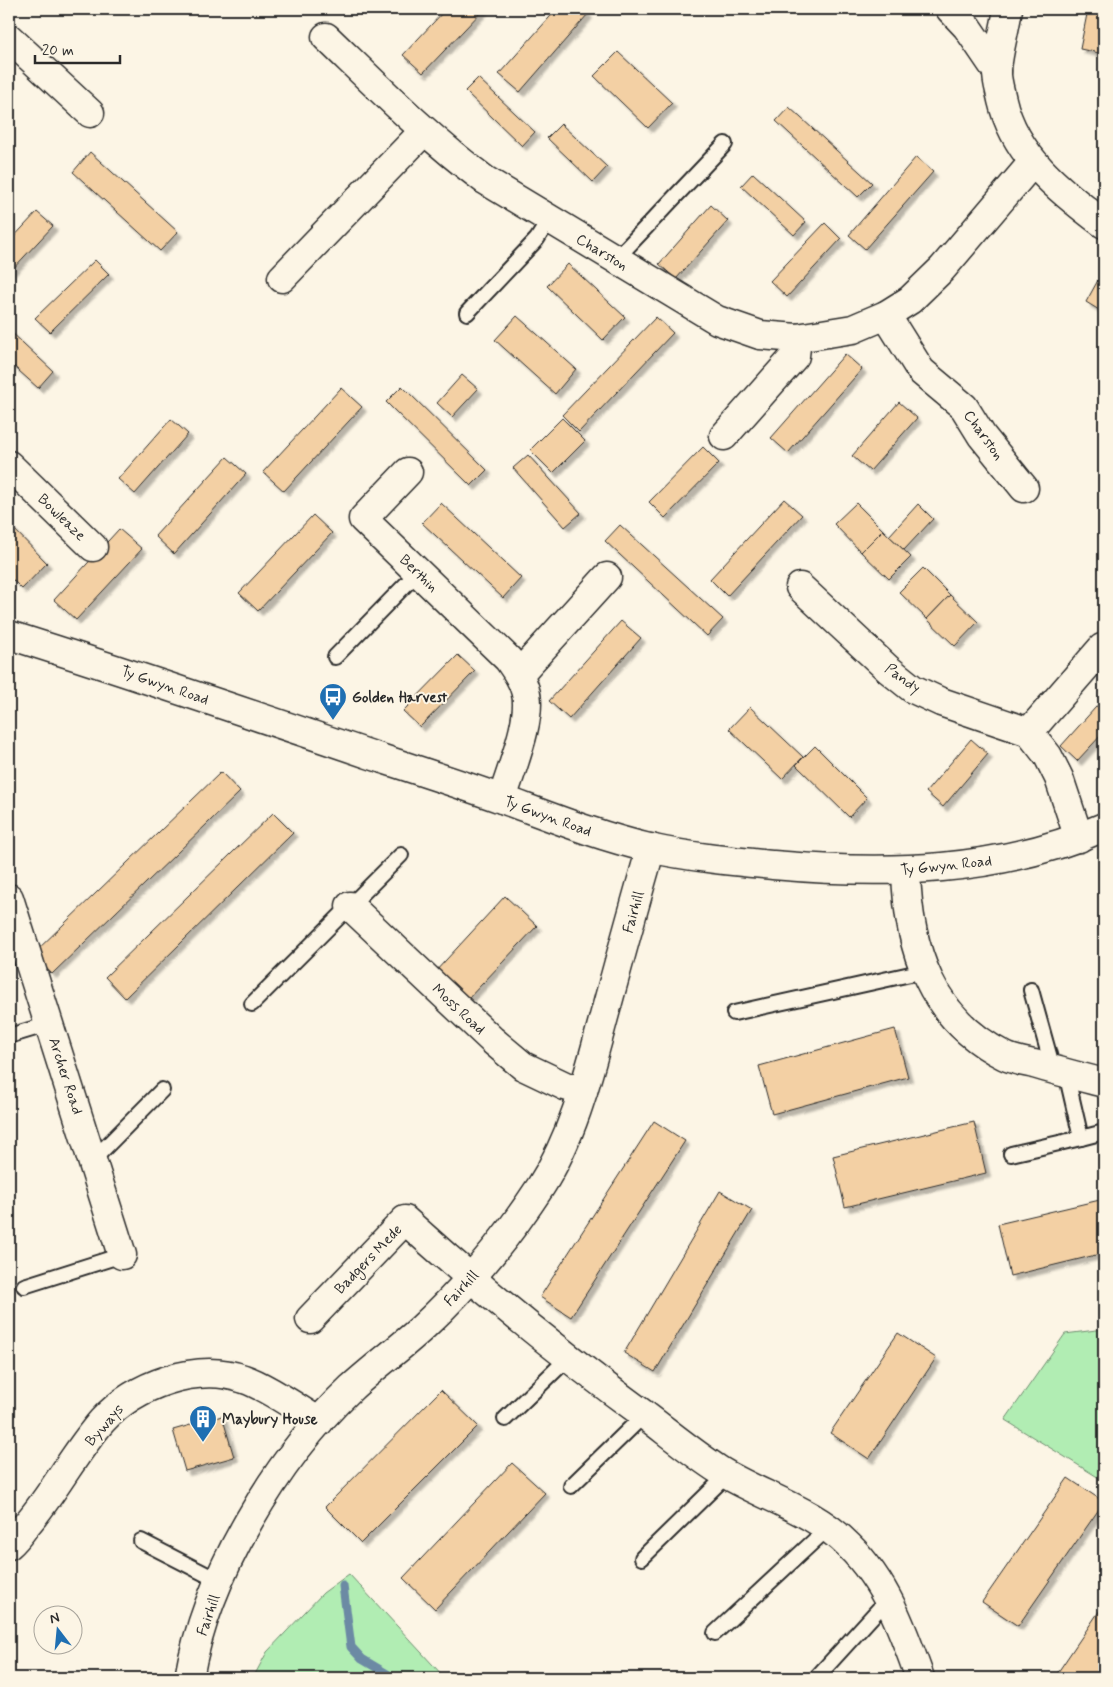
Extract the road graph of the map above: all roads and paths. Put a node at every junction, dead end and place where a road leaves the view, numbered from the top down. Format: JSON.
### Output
{"nodes":[{"id":1,"x":950,"y":9,"type":"edge"},
{"id":2,"x":1008,"y":9,"type":"edge"},
{"id":3,"x":326,"y":37,"type":"dead end"},
{"id":4,"x":9,"y":38,"type":"edge"},
{"id":5,"x":997,"y":71,"type":"junction"},
{"id":6,"x":90,"y":113,"type":"dead end"},
{"id":7,"x":424,"y":130,"type":"junction"},
{"id":8,"x":724,"y":144,"type":"dead end"},
{"id":9,"x":1033,"y":162,"type":"junction"},
{"id":10,"x":549,"y":220,"type":"junction"},
{"id":11,"x":1104,"y":224,"type":"edge"},
{"id":12,"x":615,"y":260,"type":"junction"},
{"id":13,"x":282,"y":278,"type":"dead end"},
{"id":14,"x":467,"y":313,"type":"dead end"},
{"id":15,"x":886,"y":315,"type":"junction"},
{"id":16,"x":796,"y":338,"type":"junction"},
{"id":17,"x":724,"y":436,"type":"dead end"},
{"id":18,"x":9,"y":465,"type":"edge"},
{"id":19,"x":408,"y":472,"type":"dead end"},
{"id":20,"x":1024,"y":488,"type":"dead end"},
{"id":21,"x":93,"y":547,"type":"dead end"},
{"id":22,"x":418,"y":572,"type":"junction"},
{"id":23,"x":607,"y":577,"type":"dead end"},
{"id":24,"x":800,"y":587,"type":"dead end"},
{"id":25,"x":9,"y":635,"type":"edge"},
{"id":26,"x":1102,"y":648,"type":"dead end"},
{"id":27,"x":335,"y":657,"type":"dead end"},
{"id":28,"x":519,"y":674,"type":"junction"},
{"id":29,"x":1028,"y":732,"type":"junction"},
{"id":30,"x":502,"y":799,"type":"junction"},
{"id":31,"x":1104,"y":827,"type":"edge"},
{"id":32,"x":1079,"y":838,"type":"junction"},
{"id":33,"x":651,"y":848,"type":"junction"},
{"id":34,"x":401,"y":855,"type":"dead end"},
{"id":35,"x":906,"y":871,"type":"junction"},
{"id":36,"x":9,"y":898,"type":"edge"},
{"id":37,"x":350,"y":906,"type":"junction"},
{"id":38,"x":924,"y":971,"type":"junction"},
{"id":39,"x":1031,"y":990,"type":"dead end"},
{"id":40,"x":252,"y":1004,"type":"dead end"},
{"id":41,"x":734,"y":1013,"type":"dead end"},
{"id":42,"x":49,"y":1024,"type":"junction"},
{"id":43,"x":9,"y":1036,"type":"edge"},
{"id":44,"x":1059,"y":1071,"type":"junction"},
{"id":45,"x":1104,"y":1082,"type":"edge"},
{"id":46,"x":162,"y":1090,"type":"dead end"},
{"id":47,"x":583,"y":1091,"type":"junction"},
{"id":48,"x":1104,"y":1132,"type":"edge"},
{"id":49,"x":1081,"y":1138,"type":"junction"},
{"id":50,"x":1011,"y":1154,"type":"dead end"},
{"id":51,"x":92,"y":1161,"type":"junction"},
{"id":52,"x":122,"y":1255,"type":"joint"},
{"id":53,"x":471,"y":1279,"type":"junction"},
{"id":54,"x":24,"y":1286,"type":"dead end"},
{"id":55,"x":310,"y":1318,"type":"dead end"},
{"id":56,"x":567,"y":1359,"type":"junction"},
{"id":57,"x":644,"y":1415,"type":"junction"},
{"id":58,"x":505,"y":1419,"type":"dead end"},
{"id":59,"x":319,"y":1422,"type":"junction"},
{"id":60,"x":728,"y":1474,"type":"junction"},
{"id":61,"x":571,"y":1486,"type":"dead end"},
{"id":62,"x":828,"y":1527,"type":"junction"},
{"id":63,"x":141,"y":1541,"type":"dead end"},
{"id":64,"x":9,"y":1545,"type":"edge"},
{"id":65,"x":642,"y":1558,"type":"dead end"},
{"id":66,"x":220,"y":1581,"type":"junction"},
{"id":67,"x":888,"y":1599,"type":"junction"},
{"id":68,"x":715,"y":1633,"type":"dead end"},
{"id":69,"x":190,"y":1678,"type":"edge"},
{"id":70,"x":816,"y":1678,"type":"edge"},
{"id":71,"x":920,"y":1678,"type":"edge"}],
"edges":[{"from":1,"to":5,"type":"street"},
{"from":2,"to":5,"type":"street"},
{"from":3,"to":7,"type":"street","name":"Charston"},
{"from":4,"to":6,"type":"street"},
{"from":5,"to":9,"type":"street"},
{"from":7,"to":10,"type":"street","name":"Charston"},
{"from":7,"to":13,"type":"street"},
{"from":8,"to":12,"type":"lane"},
{"from":9,"to":11,"type":"street"},
{"from":9,"to":15,"type":"street","name":"Charston"},
{"from":10,"to":12,"type":"street","name":"Charston"},
{"from":10,"to":14,"type":"lane"},
{"from":12,"to":16,"type":"street","name":"Charston"},
{"from":15,"to":16,"type":"street","name":"Charston"},
{"from":15,"to":20,"type":"street","name":"Charston"},
{"from":16,"to":17,"type":"street"},
{"from":18,"to":21,"type":"street","name":"Bowleaze"},
{"from":19,"to":22,"type":"street","name":"Berthin"},
{"from":22,"to":27,"type":"lane"},
{"from":22,"to":28,"type":"street","name":"Berthin"},
{"from":23,"to":28,"type":"street"},
{"from":24,"to":29,"type":"street","name":"Pandy"},
{"from":25,"to":30,"type":"street","name":"Ty Gwyn Road"},
{"from":26,"to":29,"type":"street"},
{"from":28,"to":30,"type":"street","name":"Berthin"},
{"from":29,"to":32,"type":"street"},
{"from":30,"to":33,"type":"street","name":"Ty Gwyn Road"},
{"from":31,"to":32,"type":"street","name":"Ty Gwyn Road"},
{"from":32,"to":35,"type":"street","name":"Ty Gwyn Road"},
{"from":33,"to":35,"type":"street","name":"Ty Gwyn Road"},
{"from":33,"to":47,"type":"street","name":"Fairhill"},
{"from":34,"to":37,"type":"lane"},
{"from":35,"to":38,"type":"street"},
{"from":36,"to":42,"type":"street","name":"Archer Road"},
{"from":37,"to":40,"type":"lane"},
{"from":37,"to":47,"type":"street","name":"Moss Road"},
{"from":38,"to":41,"type":"lane"},
{"from":38,"to":44,"type":"street"},
{"from":39,"to":44,"type":"lane"},
{"from":42,"to":43,"type":"lane"},
{"from":42,"to":51,"type":"street","name":"Archer Road"},
{"from":44,"to":45,"type":"street"},
{"from":44,"to":49,"type":"lane"},
{"from":46,"to":51,"type":"lane"},
{"from":47,"to":53,"type":"street","name":"Fairhill"},
{"from":48,"to":49,"type":"lane"},
{"from":49,"to":50,"type":"lane"},
{"from":51,"to":52,"type":"street","name":"Archer Road"},
{"from":52,"to":54,"type":"lane"},
{"from":53,"to":55,"type":"street","name":"Badgers Mede"},
{"from":53,"to":56,"type":"street"},
{"from":53,"to":59,"type":"street","name":"Fairhill"},
{"from":56,"to":57,"type":"street"},
{"from":56,"to":58,"type":"lane"},
{"from":57,"to":60,"type":"street"},
{"from":57,"to":61,"type":"lane"},
{"from":59,"to":64,"type":"street","name":"Byways"},
{"from":59,"to":66,"type":"street","name":"Fairhill"},
{"from":60,"to":62,"type":"street"},
{"from":60,"to":65,"type":"lane"},
{"from":62,"to":67,"type":"street"},
{"from":62,"to":68,"type":"lane"},
{"from":63,"to":66,"type":"lane"},
{"from":66,"to":69,"type":"street","name":"Fairhill"},
{"from":67,"to":70,"type":"lane"},
{"from":67,"to":71,"type":"street"}]}
